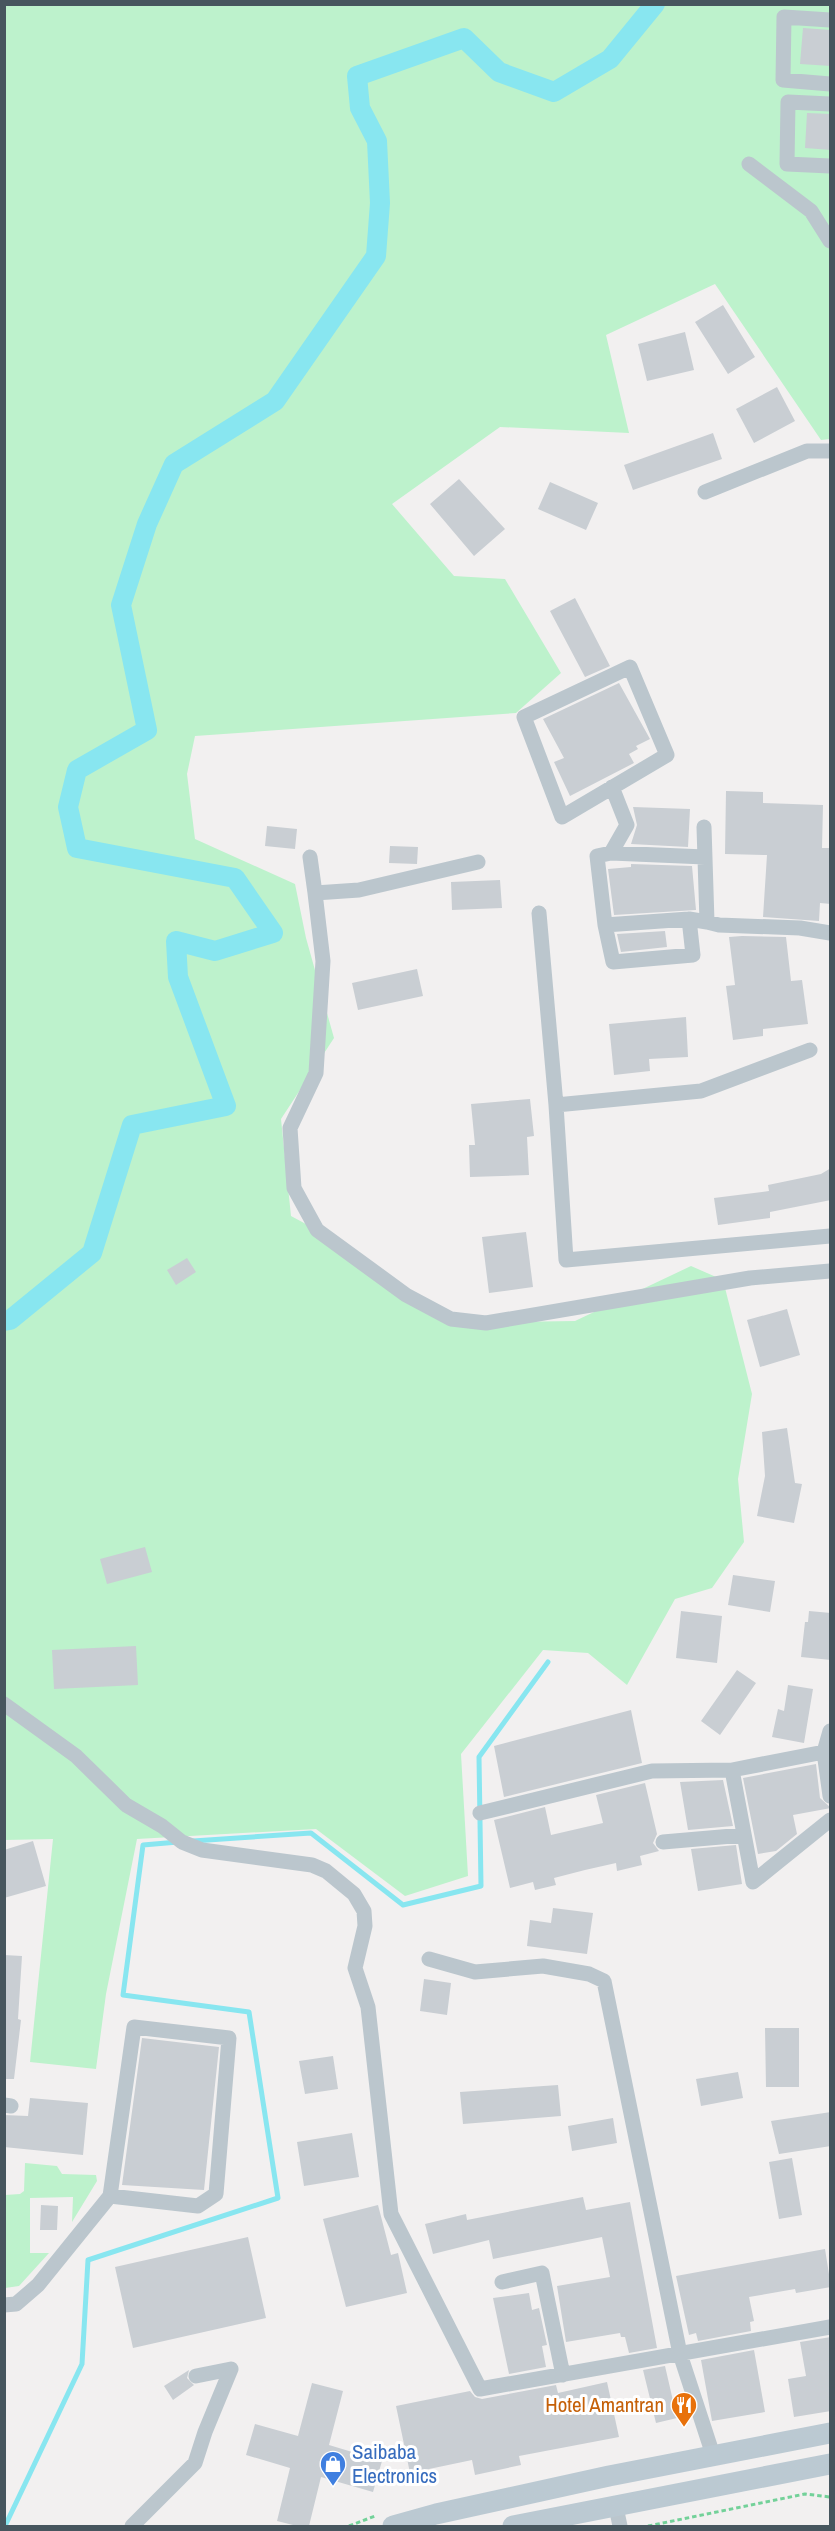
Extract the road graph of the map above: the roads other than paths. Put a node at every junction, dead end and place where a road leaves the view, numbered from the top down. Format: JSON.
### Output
{"nodes":[{"id":1,"x":831,"y":20,"type":"edge"},
{"id":2,"x":831,"y":84,"type":"edge"},
{"id":3,"x":831,"y":104,"type":"edge"},
{"id":4,"x":749,"y":164,"type":"dead end"},
{"id":5,"x":831,"y":166,"type":"edge"},
{"id":6,"x":831,"y":241,"type":"edge"},
{"id":7,"x":831,"y":451,"type":"edge"},
{"id":8,"x":705,"y":492,"type":"dead end"},
{"id":9,"x":612,"y":787,"type":"junction"},
{"id":10,"x":704,"y":827,"type":"dead end"},
{"id":11,"x":611,"y":853,"type":"junction"},
{"id":12,"x":310,"y":856,"type":"dead end"},
{"id":13,"x":705,"y":856,"type":"junction"},
{"id":14,"x":478,"y":862,"type":"dead end"},
{"id":15,"x":315,"y":893,"type":"junction"},
{"id":16,"x":539,"y":913,"type":"dead end"},
{"id":17,"x":689,"y":919,"type":"junction"},
{"id":18,"x":707,"y":922,"type":"junction"},
{"id":19,"x":605,"y":925,"type":"junction"},
{"id":20,"x":831,"y":933,"type":"edge"},
{"id":21,"x":810,"y":1050,"type":"dead end"},
{"id":22,"x":556,"y":1105,"type":"junction"},
{"id":23,"x":831,"y":1236,"type":"edge"},
{"id":24,"x":831,"y":1270,"type":"edge"},
{"id":25,"x":4,"y":1704,"type":"edge"},
{"id":26,"x":831,"y":1731,"type":"edge"},
{"id":27,"x":824,"y":1752,"type":"junction"},
{"id":28,"x":732,"y":1770,"type":"junction"},
{"id":29,"x":831,"y":1796,"type":"edge"},
{"id":30,"x":480,"y":1813,"type":"dead end"},
{"id":31,"x":831,"y":1820,"type":"edge"},
{"id":32,"x":744,"y":1835,"type":"junction"},
{"id":33,"x":663,"y":1842,"type":"dead end"},
{"id":34,"x":429,"y":1959,"type":"dead end"},
{"id":35,"x":110,"y":2196,"type":"junction"},
{"id":36,"x":502,"y":2282,"type":"dead end"},
{"id":37,"x":4,"y":2305,"type":"edge"},
{"id":38,"x":831,"y":2327,"type":"edge"},
{"id":39,"x":680,"y":2354,"type":"junction"},
{"id":40,"x":563,"y":2375,"type":"junction"},
{"id":41,"x":196,"y":2376,"type":"dead end"},
{"id":42,"x":831,"y":2433,"type":"edge"},
{"id":43,"x":713,"y":2455,"type":"junction"},
{"id":44,"x":831,"y":2464,"type":"edge"},
{"id":45,"x":618,"y":2517,"type":"edge"},
{"id":46,"x":132,"y":2526,"type":"edge"},
{"id":47,"x":393,"y":2526,"type":"edge"},
{"id":48,"x":513,"y":2526,"type":"edge"}],
"edges":[{"from":1,"to":2,"type":"street"},
{"from":3,"to":5,"type":"street"},
{"from":4,"to":6,"type":"street"},
{"from":7,"to":8,"type":"street"},
{"from":9,"to":9,"type":"street"},
{"from":9,"to":11,"type":"street"},
{"from":10,"to":13,"type":"street"},
{"from":11,"to":13,"type":"street"},
{"from":11,"to":19,"type":"street"},
{"from":12,"to":15,"type":"street"},
{"from":13,"to":18,"type":"street"},
{"from":14,"to":15,"type":"street"},
{"from":15,"to":24,"type":"street"},
{"from":16,"to":22,"type":"street"},
{"from":17,"to":18,"type":"street"},
{"from":17,"to":19,"type":"street"},
{"from":17,"to":19,"type":"street"},
{"from":18,"to":20,"type":"street"},
{"from":21,"to":22,"type":"street"},
{"from":22,"to":23,"type":"street"},
{"from":25,"to":40,"type":"street"},
{"from":26,"to":27,"type":"street"},
{"from":27,"to":28,"type":"street"},
{"from":27,"to":29,"type":"street"},
{"from":28,"to":30,"type":"street"},
{"from":28,"to":32,"type":"street"},
{"from":31,"to":32,"type":"street"},
{"from":32,"to":33,"type":"street"},
{"from":34,"to":39,"type":"street"},
{"from":35,"to":35,"type":"street"},
{"from":35,"to":37,"type":"street"},
{"from":36,"to":40,"type":"street"},
{"from":38,"to":39,"type":"street"},
{"from":39,"to":40,"type":"street"},
{"from":39,"to":43,"type":"street"},
{"from":41,"to":46,"type":"street"},
{"from":42,"to":43,"type":"main road"},
{"from":43,"to":47,"type":"main road"},
{"from":44,"to":45,"type":"main road"},
{"from":45,"to":48,"type":"main road"}]}
